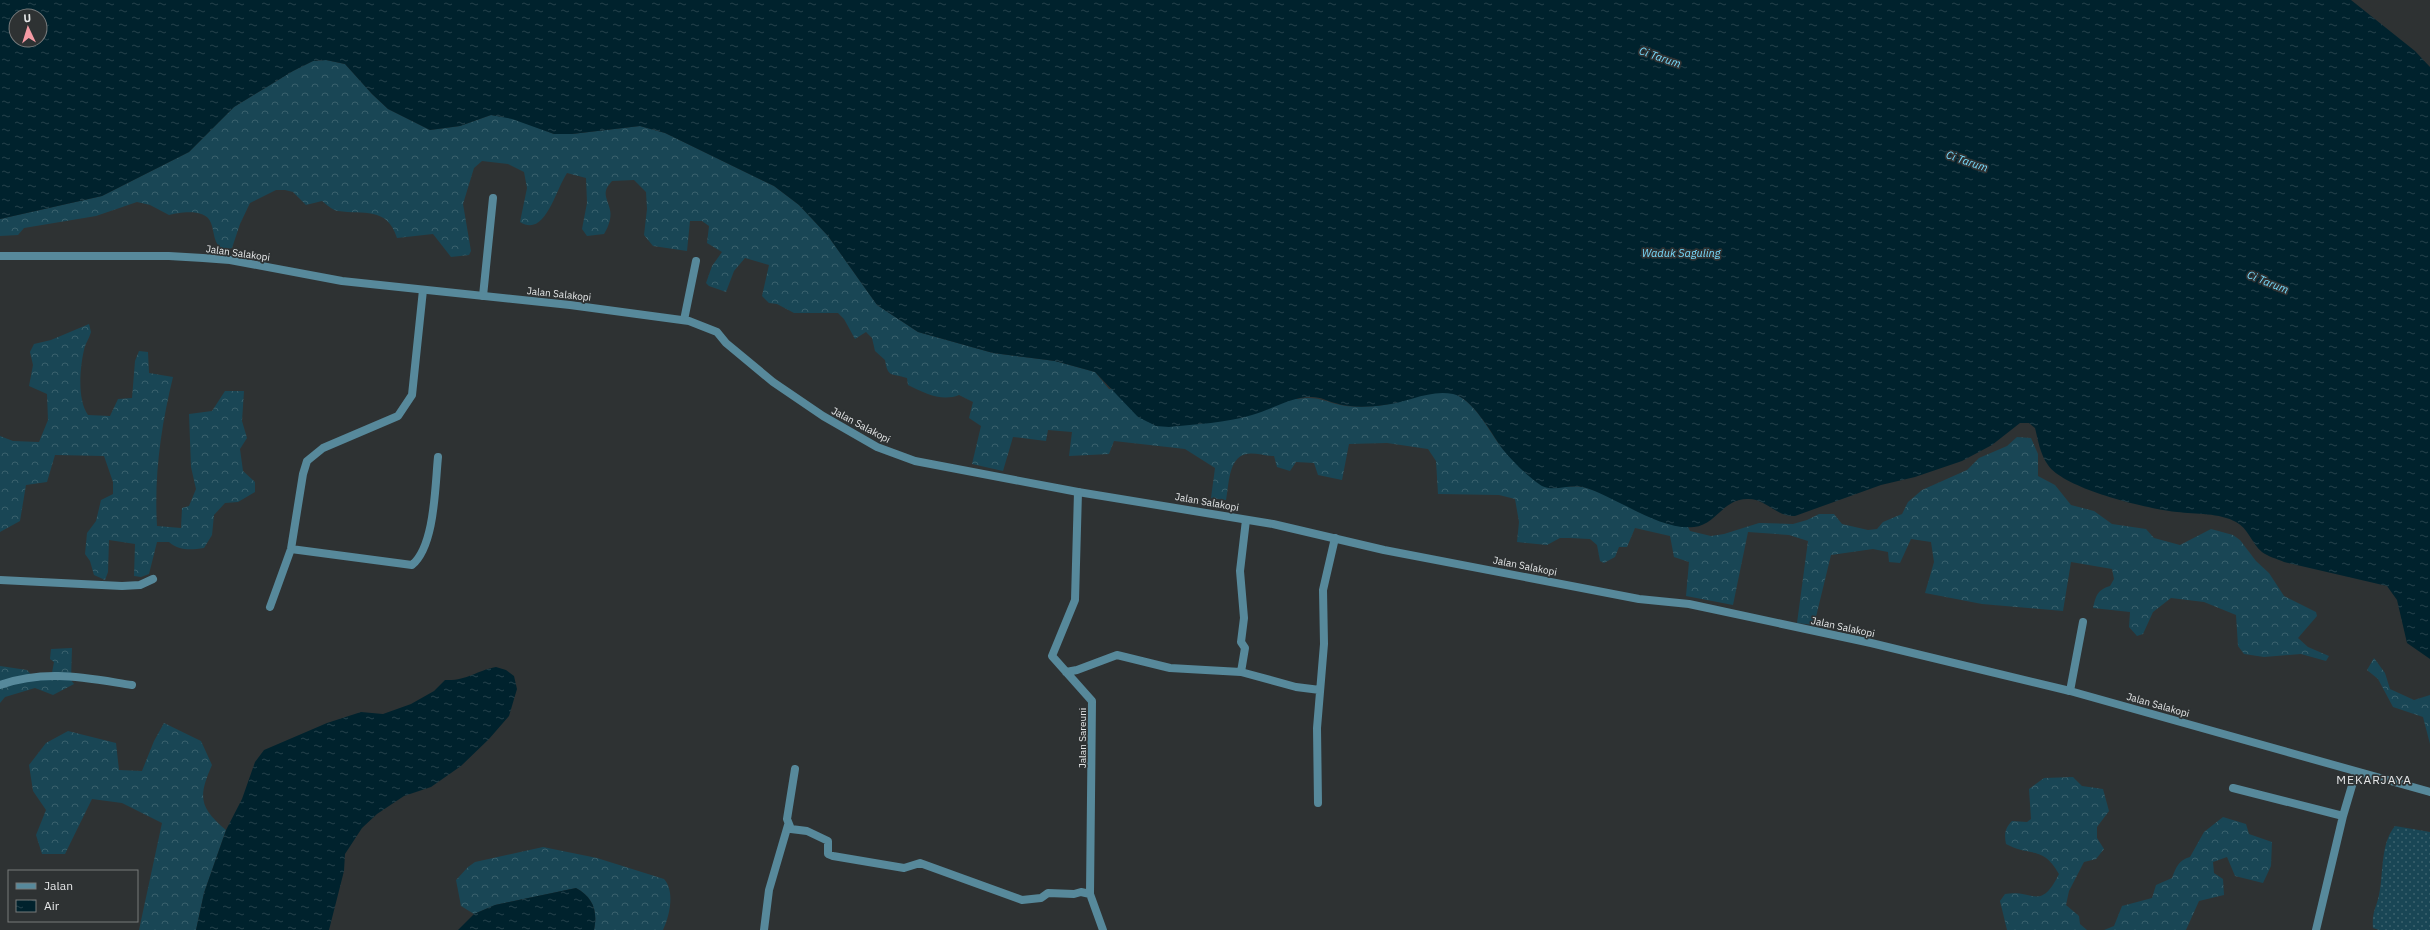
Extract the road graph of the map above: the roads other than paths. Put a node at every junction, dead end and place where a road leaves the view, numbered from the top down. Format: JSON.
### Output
{"nodes":[{"id":1,"x":493,"y":198,"type":"dead end"},
{"id":2,"x":0,"y":256,"type":"edge"},
{"id":3,"x":696,"y":261,"type":"dead end"},
{"id":4,"x":424,"y":290,"type":"junction"},
{"id":5,"x":483,"y":296,"type":"junction"},
{"id":6,"x":684,"y":320,"type":"junction"},
{"id":7,"x":438,"y":458,"type":"dead end"},
{"id":8,"x":1078,"y":492,"type":"junction"},
{"id":9,"x":1246,"y":520,"type":"junction"},
{"id":10,"x":1335,"y":538,"type":"junction"},
{"id":11,"x":291,"y":549,"type":"junction"},
{"id":12,"x":153,"y":579,"type":"dead end"},
{"id":13,"x":0,"y":580,"type":"edge"},
{"id":14,"x":270,"y":607,"type":"dead end"},
{"id":15,"x":2083,"y":622,"type":"dead end"},
{"id":16,"x":1066,"y":672,"type":"junction"},
{"id":17,"x":1241,"y":672,"type":"junction"},
{"id":18,"x":0,"y":685,"type":"edge"},
{"id":19,"x":132,"y":685,"type":"dead end"},
{"id":20,"x":1320,"y":690,"type":"junction"},
{"id":21,"x":2070,"y":691,"type":"junction"},
{"id":22,"x":795,"y":769,"type":"dead end"},
{"id":23,"x":2356,"y":772,"type":"junction"},
{"id":24,"x":2233,"y":788,"type":"dead end"},
{"id":25,"x":2430,"y":792,"type":"edge"},
{"id":26,"x":1318,"y":803,"type":"dead end"},
{"id":27,"x":2343,"y":816,"type":"junction"},
{"id":28,"x":788,"y":825,"type":"junction"},
{"id":29,"x":1090,"y":894,"type":"junction"},
{"id":30,"x":764,"y":930,"type":"edge"},
{"id":31,"x":1103,"y":930,"type":"edge"},
{"id":32,"x":2316,"y":930,"type":"edge"}],
"edges":[{"from":1,"to":5,"type":"street"},
{"from":2,"to":4,"type":"street","name":"Jalan Salakopi"},
{"from":3,"to":6,"type":"street"},
{"from":4,"to":5,"type":"street","name":"Jalan Salakopi"},
{"from":4,"to":11,"type":"street"},
{"from":5,"to":6,"type":"street","name":"Jalan Salakopi"},
{"from":6,"to":8,"type":"street","name":"Jalan Salakopi"},
{"from":7,"to":11,"type":"street"},
{"from":8,"to":9,"type":"street","name":"Jalan Salakopi"},
{"from":8,"to":16,"type":"street","name":"Jalan Sareuni"},
{"from":9,"to":10,"type":"street","name":"Jalan Salakopi"},
{"from":9,"to":17,"type":"street"},
{"from":10,"to":20,"type":"street"},
{"from":10,"to":21,"type":"street","name":"Jalan Salakopi"},
{"from":11,"to":14,"type":"street"},
{"from":12,"to":13,"type":"street"},
{"from":15,"to":21,"type":"street"},
{"from":16,"to":17,"type":"street"},
{"from":16,"to":29,"type":"street","name":"Jalan Sareuni"},
{"from":17,"to":20,"type":"street"},
{"from":18,"to":19,"type":"street"},
{"from":20,"to":26,"type":"street"},
{"from":21,"to":23,"type":"street","name":"Jalan Salakopi"},
{"from":22,"to":28,"type":"street"},
{"from":23,"to":25,"type":"street","name":"Jalan Salakopi"},
{"from":23,"to":27,"type":"street"},
{"from":24,"to":27,"type":"street"},
{"from":27,"to":32,"type":"street"},
{"from":28,"to":29,"type":"street"},
{"from":28,"to":30,"type":"street"},
{"from":29,"to":31,"type":"street","name":"Jalan Sareuni"}]}
